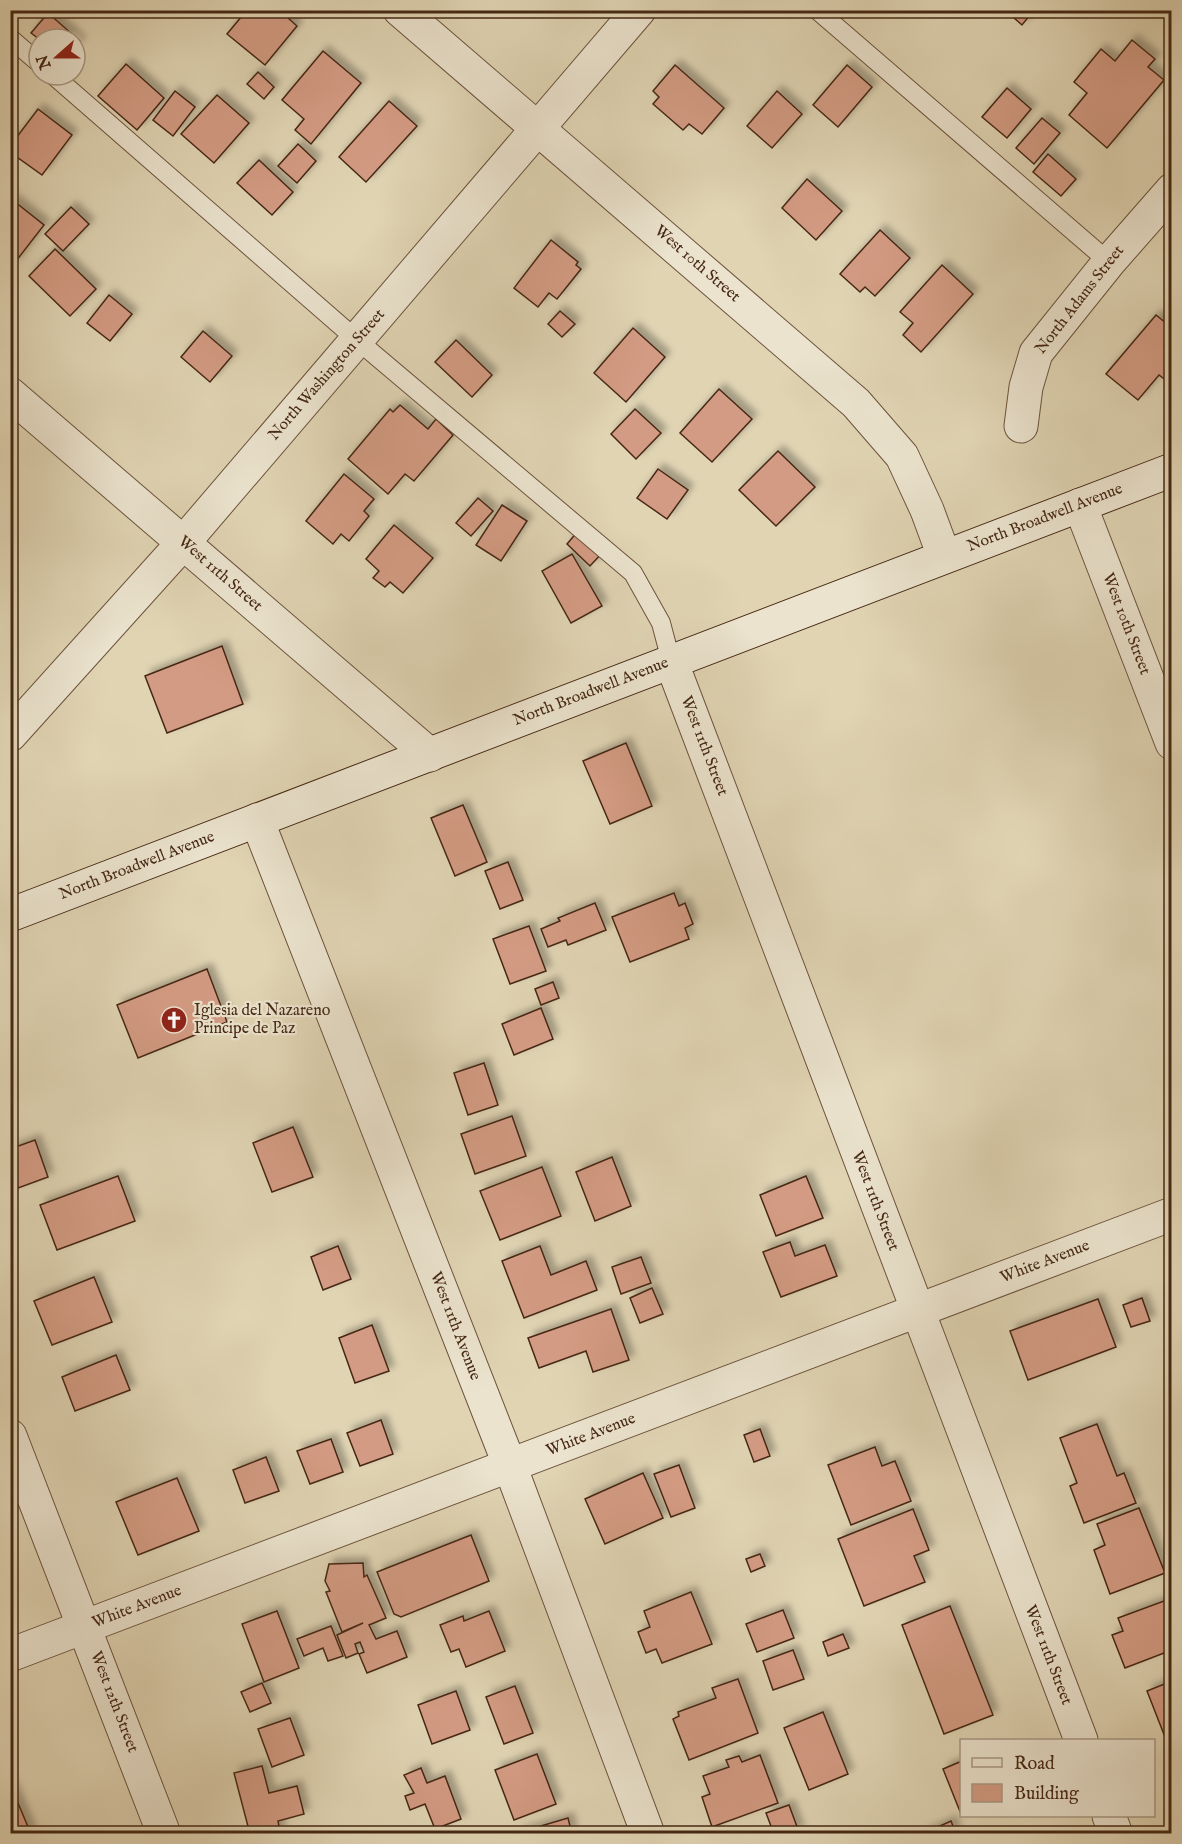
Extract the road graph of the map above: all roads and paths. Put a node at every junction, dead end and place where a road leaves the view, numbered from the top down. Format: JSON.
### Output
{"nodes":[{"id":1,"x":400,"y":10,"type":"edge"},
{"id":2,"x":639,"y":10,"type":"edge"},
{"id":3,"x":817,"y":10,"type":"edge"},
{"id":4,"x":10,"y":38,"type":"edge"},
{"id":5,"x":27,"y":53,"type":"edge"},
{"id":6,"x":67,"y":87,"type":"edge"},
{"id":7,"x":539,"y":127,"type":"junction"},
{"id":8,"x":1172,"y":190,"type":"edge"},
{"id":9,"x":1109,"y":262,"type":"junction"},
{"id":10,"x":357,"y":340,"type":"junction"},
{"id":11,"x":10,"y":394,"type":"edge"},
{"id":12,"x":1021,"y":426,"type":"dead end"},
{"id":13,"x":1172,"y":470,"type":"edge"},
{"id":14,"x":1080,"y":505,"type":"junction"},
{"id":15,"x":183,"y":543,"type":"junction"},
{"id":16,"x":944,"y":556,"type":"junction"},
{"id":17,"x":672,"y":661,"type":"junction"},
{"id":18,"x":10,"y":735,"type":"edge"},
{"id":19,"x":1172,"y":743,"type":"edge"},
{"id":20,"x":430,"y":755,"type":"junction"},
{"id":21,"x":257,"y":820,"type":"junction"},
{"id":22,"x":10,"y":915,"type":"edge"},
{"id":23,"x":1172,"y":1214,"type":"edge"},
{"id":24,"x":916,"y":1311,"type":"junction"},
{"id":25,"x":10,"y":1436,"type":"edge"},
{"id":26,"x":510,"y":1466,"type":"junction"},
{"id":27,"x":85,"y":1627,"type":"junction"},
{"id":28,"x":10,"y":1655,"type":"edge"},
{"id":29,"x":1081,"y":1739,"type":"edge"},
{"id":30,"x":1110,"y":1817,"type":"edge"},
{"id":31,"x":164,"y":1833,"type":"edge"},
{"id":32,"x":648,"y":1833,"type":"edge"},
{"id":33,"x":1116,"y":1833,"type":"edge"}],
"edges":[{"from":1,"to":7,"type":"street","name":"West 10th Street"},
{"from":2,"to":7,"type":"street","name":"North Washington Street"},
{"from":3,"to":9,"type":"lane"},
{"from":4,"to":5,"type":"lane"},
{"from":6,"to":10,"type":"lane"},
{"from":7,"to":10,"type":"street","name":"North Washington Street"},
{"from":7,"to":16,"type":"street","name":"West 10th Street"},
{"from":8,"to":9,"type":"street","name":"North Adams Street"},
{"from":9,"to":12,"type":"street","name":"North Adams Street"},
{"from":10,"to":15,"type":"street","name":"North Washington Street"},
{"from":10,"to":17,"type":"lane"},
{"from":11,"to":15,"type":"street","name":"West 11th Street"},
{"from":13,"to":14,"type":"street","name":"North Broadwell Avenue"},
{"from":14,"to":16,"type":"street","name":"North Broadwell Avenue"},
{"from":14,"to":19,"type":"street","name":"West 10th Street"},
{"from":15,"to":18,"type":"street","name":"North Washington Street"},
{"from":15,"to":20,"type":"street","name":"West 11th Street"},
{"from":16,"to":17,"type":"street","name":"North Broadwell Avenue"},
{"from":17,"to":20,"type":"street","name":"North Broadwell Avenue"},
{"from":17,"to":24,"type":"street","name":"West 11th Street"},
{"from":20,"to":21,"type":"street","name":"North Broadwell Avenue"},
{"from":21,"to":22,"type":"street","name":"North Broadwell Avenue"},
{"from":21,"to":26,"type":"street","name":"West 11th Avenue"},
{"from":23,"to":24,"type":"street","name":"White Avenue"},
{"from":24,"to":26,"type":"street","name":"White Avenue"},
{"from":24,"to":29,"type":"street","name":"West 11th Street"},
{"from":25,"to":27,"type":"street","name":"West 12th Street"},
{"from":26,"to":27,"type":"street","name":"White Avenue"},
{"from":26,"to":32,"type":"street","name":"West 11th Avenue"},
{"from":27,"to":28,"type":"street","name":"White Avenue"},
{"from":27,"to":31,"type":"street","name":"West 12th Street"},
{"from":30,"to":33,"type":"street"}]}
